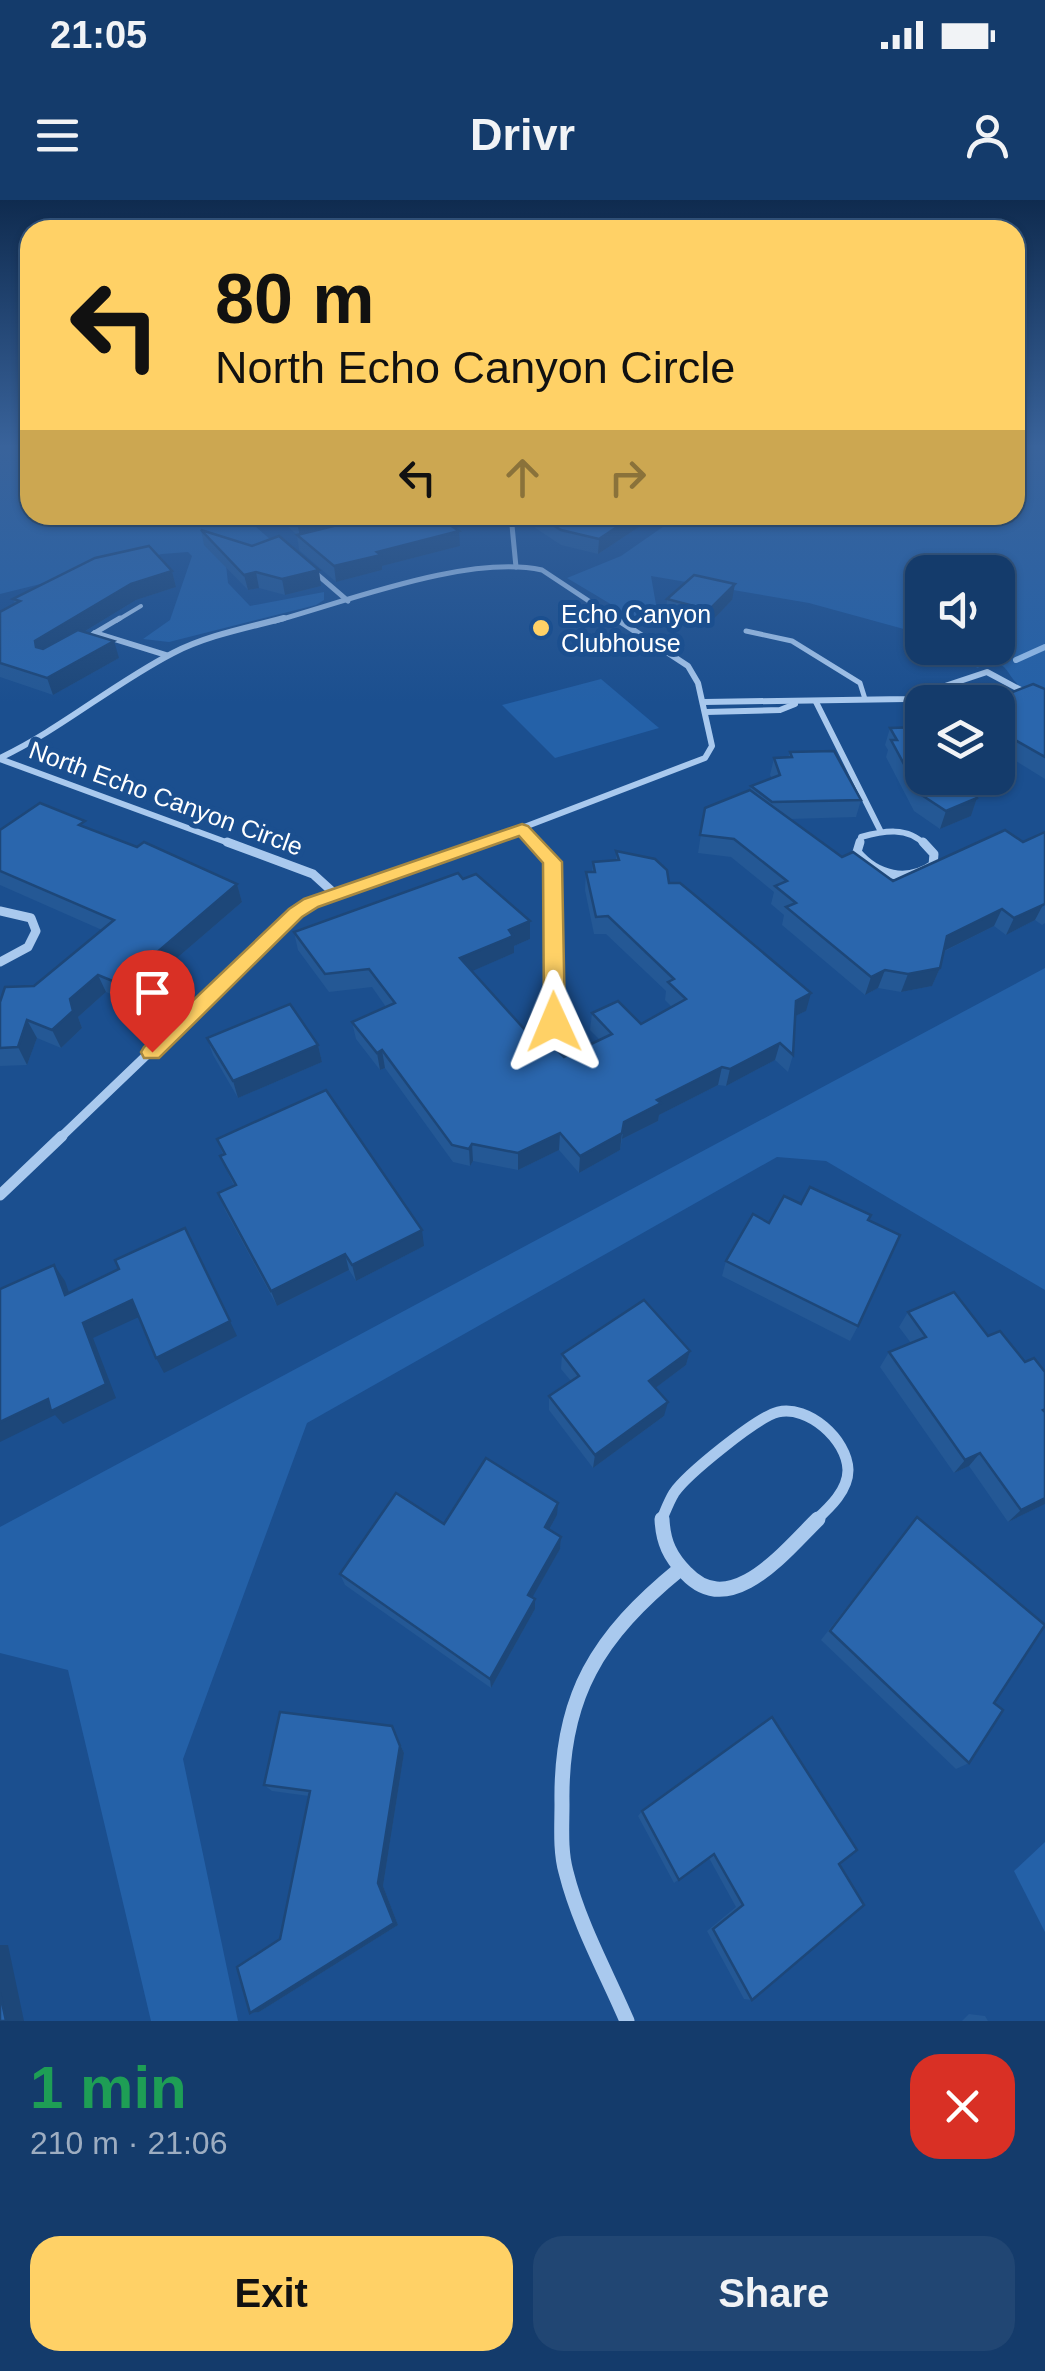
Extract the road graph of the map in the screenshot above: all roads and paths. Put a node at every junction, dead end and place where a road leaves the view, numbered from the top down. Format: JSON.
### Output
{"nodes":[{"id":1,"x":513,"y":533,"type":"edge"},
{"id":2,"x":516,"y":567,"type":"junction"},
{"id":3,"x":311,"y":568,"type":"edge"},
{"id":4,"x":348,"y":602,"type":"junction"},
{"id":5,"x":141,"y":606,"type":"dead end"},
{"id":6,"x":746,"y":631,"type":"dead end"},
{"id":7,"x":95,"y":633,"type":"junction"},
{"id":8,"x":79,"y":642,"type":"edge"},
{"id":9,"x":166,"y":655,"type":"junction"},
{"id":10,"x":865,"y":699,"type":"junction"},
{"id":11,"x":704,"y":702,"type":"junction"},
{"id":12,"x":816,"y":702,"type":"junction"},
{"id":13,"x":796,"y":703,"type":"junction"},
{"id":14,"x":1045,"y":703,"type":"edge"},
{"id":15,"x":706,"y":712,"type":"junction"},
{"id":16,"x":0,"y":759,"type":"edge"},
{"id":17,"x":522,"y":829,"type":"junction"},
{"id":18,"x":880,"y":830,"type":"junction"},
{"id":19,"x":336,"y":894,"type":"junction"},
{"id":20,"x":0,"y":911,"type":"edge"},
{"id":21,"x":0,"y":962,"type":"edge"},
{"id":22,"x":554,"y":1022,"type":"dead end"},
{"id":23,"x":0,"y":1195,"type":"edge"},
{"id":24,"x":680,"y":1569,"type":"junction"},
{"id":25,"x":627,"y":2021,"type":"edge"}],
"edges":[{"from":1,"to":2,"type":"street"},
{"from":2,"to":4,"type":"street","name":"North Echo Canyon Circle"},
{"from":2,"to":11,"type":"street","name":"North Echo Canyon Circle"},
{"from":3,"to":4,"type":"street"},
{"from":4,"to":9,"type":"street","name":"North Echo Canyon Circle"},
{"from":5,"to":7,"type":"lane"},
{"from":6,"to":10,"type":"lane"},
{"from":7,"to":8,"type":"lane"},
{"from":7,"to":9,"type":"street"},
{"from":9,"to":16,"type":"street","name":"North Echo Canyon Circle"},
{"from":10,"to":12,"type":"street"},
{"from":10,"to":14,"type":"street"},
{"from":11,"to":13,"type":"street"},
{"from":11,"to":15,"type":"street","name":"North Echo Canyon Circle"},
{"from":12,"to":13,"type":"street"},
{"from":12,"to":18,"type":"street"},
{"from":13,"to":15,"type":"street"},
{"from":15,"to":17,"type":"street","name":"North Echo Canyon Circle"},
{"from":16,"to":19,"type":"street","name":"North Echo Canyon Circle"},
{"from":17,"to":19,"type":"street","name":"North Echo Canyon Circle"},
{"from":17,"to":22,"type":"street"},
{"from":18,"to":18,"type":"street"},
{"from":19,"to":23,"type":"street"},
{"from":20,"to":21,"type":"street"},
{"from":24,"to":24,"type":"street"},
{"from":24,"to":25,"type":"street"}]}
